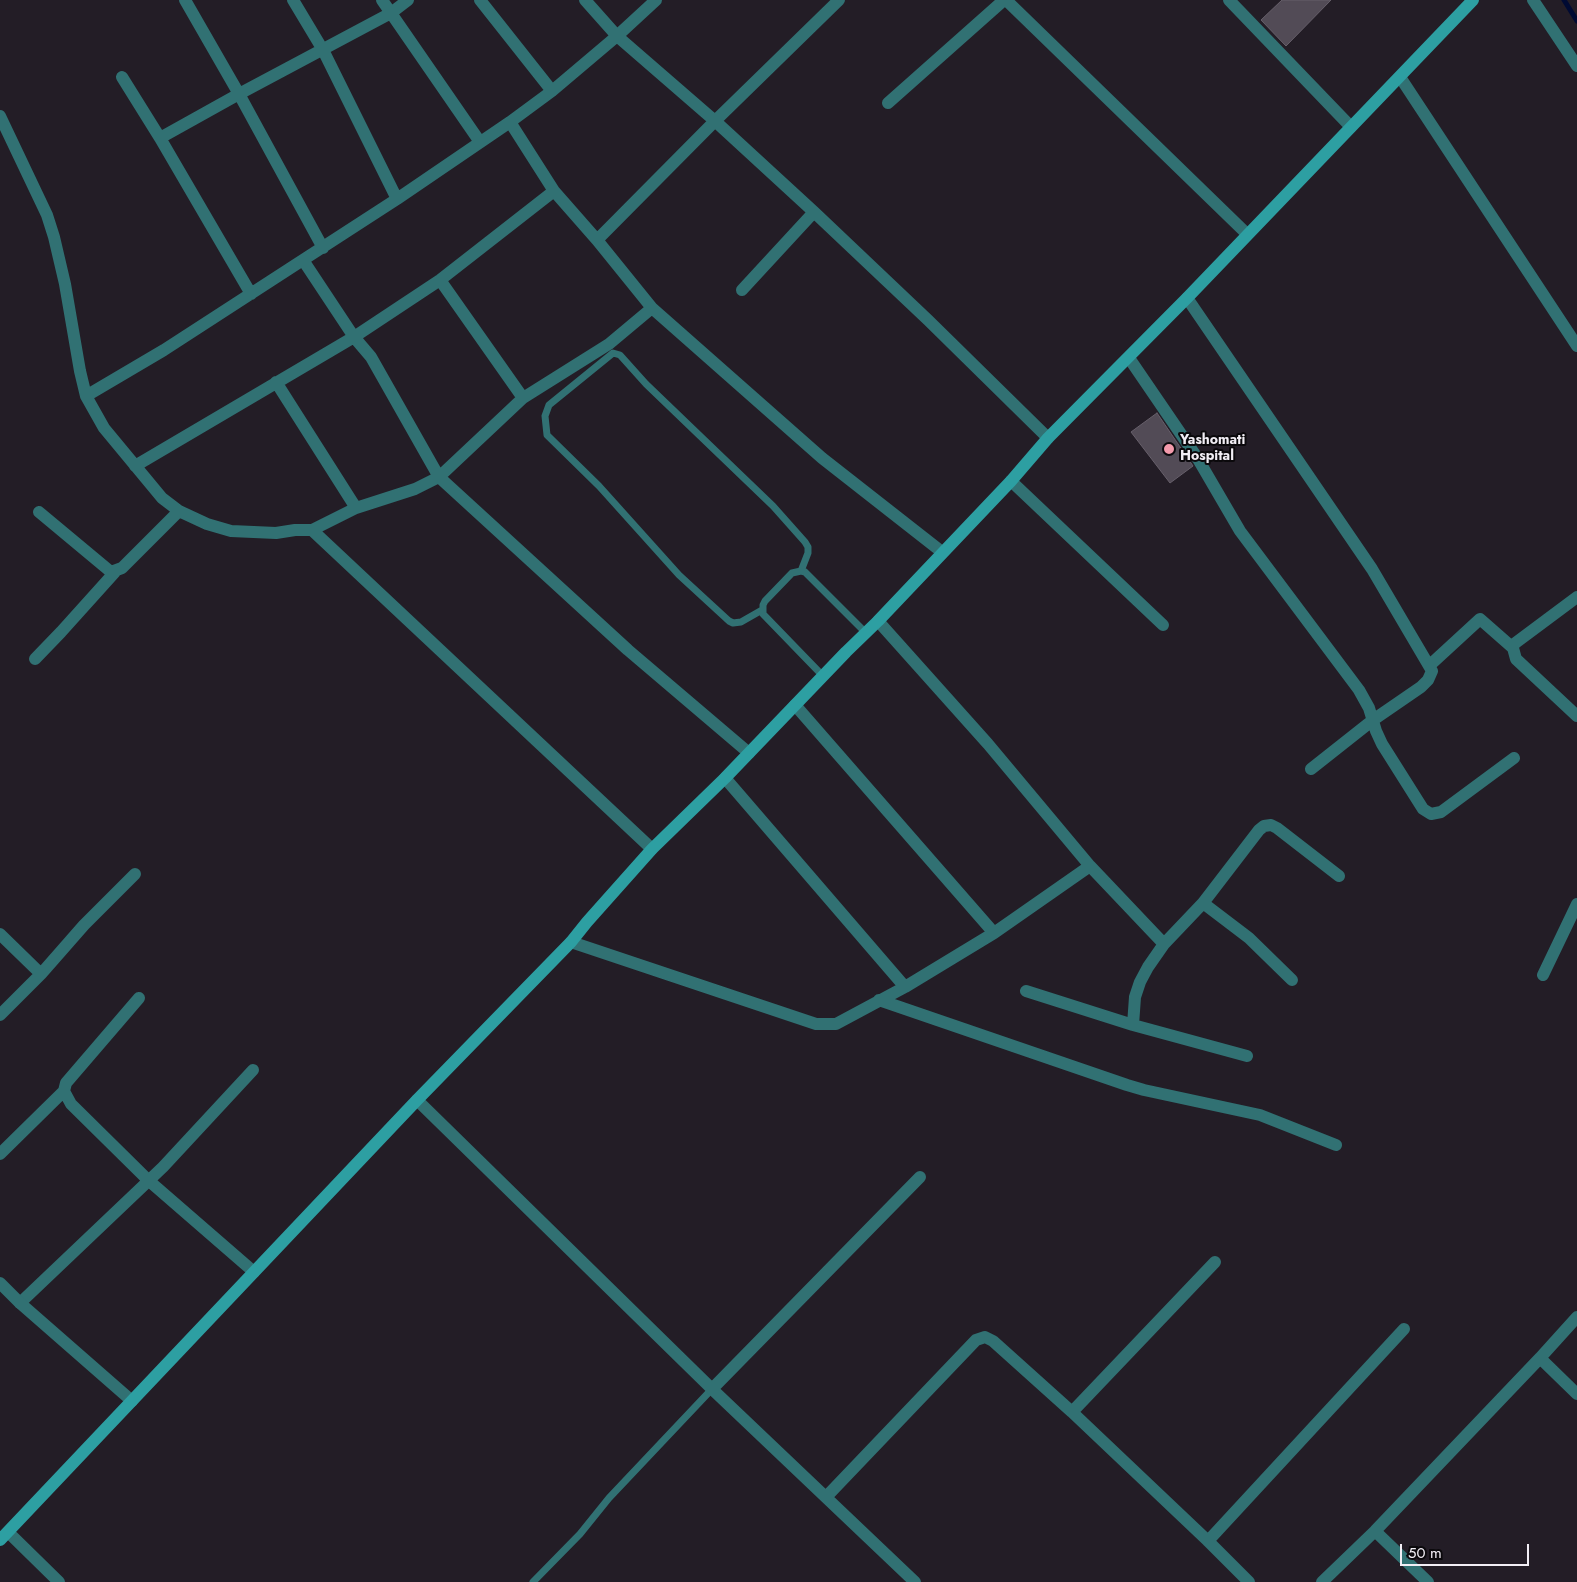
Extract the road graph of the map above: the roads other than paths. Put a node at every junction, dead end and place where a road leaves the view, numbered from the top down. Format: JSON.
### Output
{"nodes":[{"id":1,"x":185,"y":0,"type":"edge"},
{"id":2,"x":293,"y":0,"type":"edge"},
{"id":3,"x":382,"y":0,"type":"edge"},
{"id":4,"x":408,"y":0,"type":"edge"},
{"id":5,"x":480,"y":0,"type":"edge"},
{"id":6,"x":585,"y":0,"type":"edge"},
{"id":7,"x":656,"y":0,"type":"edge"},
{"id":8,"x":839,"y":0,"type":"edge"},
{"id":9,"x":1005,"y":0,"type":"edge"},
{"id":10,"x":1229,"y":0,"type":"edge"},
{"id":11,"x":1473,"y":0,"type":"edge"},
{"id":12,"x":1533,"y":0,"type":"edge"},
{"id":13,"x":391,"y":13,"type":"junction"},
{"id":14,"x":617,"y":36,"type":"junction"},
{"id":15,"x":323,"y":50,"type":"junction"},
{"id":16,"x":1577,"y":66,"type":"edge"},
{"id":17,"x":122,"y":77,"type":"dead end"},
{"id":18,"x":1400,"y":77,"type":"junction"},
{"id":19,"x":552,"y":91,"type":"junction"},
{"id":20,"x":239,"y":94,"type":"junction"},
{"id":21,"x":888,"y":103,"type":"dead end"},
{"id":22,"x":0,"y":116,"type":"edge"},
{"id":23,"x":715,"y":121,"type":"junction"},
{"id":24,"x":510,"y":122,"type":"junction"},
{"id":25,"x":1351,"y":127,"type":"junction"},
{"id":26,"x":160,"y":138,"type":"junction"},
{"id":27,"x":480,"y":142,"type":"junction"},
{"id":28,"x":554,"y":190,"type":"junction"},
{"id":29,"x":396,"y":200,"type":"junction"},
{"id":30,"x":814,"y":212,"type":"junction"},
{"id":31,"x":1247,"y":234,"type":"junction"},
{"id":32,"x":598,"y":240,"type":"junction"},
{"id":33,"x":323,"y":248,"type":"junction"},
{"id":34,"x":302,"y":260,"type":"junction"},
{"id":35,"x":440,"y":280,"type":"junction"},
{"id":36,"x":742,"y":290,"type":"dead end"},
{"id":37,"x":251,"y":294,"type":"junction"},
{"id":38,"x":1187,"y":298,"type":"junction"},
{"id":39,"x":652,"y":308,"type":"junction"},
{"id":40,"x":354,"y":337,"type":"junction"},
{"id":41,"x":1577,"y":346,"type":"edge"},
{"id":42,"x":1129,"y":358,"type":"junction"},
{"id":43,"x":276,"y":382,"type":"junction"},
{"id":44,"x":86,"y":396,"type":"junction"},
{"id":45,"x":523,"y":398,"type":"junction"},
{"id":46,"x":1048,"y":438,"type":"junction"},
{"id":47,"x":136,"y":466,"type":"junction"},
{"id":48,"x":439,"y":477,"type":"junction"},
{"id":49,"x":1011,"y":481,"type":"junction"},
{"id":50,"x":356,"y":508,"type":"junction"},
{"id":51,"x":180,"y":511,"type":"junction"},
{"id":52,"x":39,"y":512,"type":"dead end"},
{"id":53,"x":312,"y":530,"type":"junction"},
{"id":54,"x":942,"y":552,"type":"junction"},
{"id":55,"x":801,"y":571,"type":"junction"},
{"id":56,"x":115,"y":572,"type":"junction"},
{"id":57,"x":1577,"y":597,"type":"edge"},
{"id":58,"x":762,"y":610,"type":"junction"},
{"id":59,"x":878,"y":621,"type":"junction"},
{"id":60,"x":1163,"y":626,"type":"dead end"},
{"id":61,"x":866,"y":633,"type":"junction"},
{"id":62,"x":1513,"y":648,"type":"junction"},
{"id":63,"x":35,"y":658,"type":"dead end"},
{"id":64,"x":1430,"y":665,"type":"junction"},
{"id":65,"x":823,"y":676,"type":"junction"},
{"id":66,"x":795,"y":705,"type":"junction"},
{"id":67,"x":1577,"y":716,"type":"edge"},
{"id":68,"x":1373,"y":720,"type":"junction"},
{"id":69,"x":749,"y":753,"type":"junction"},
{"id":70,"x":1514,"y":758,"type":"dead end"},
{"id":71,"x":1311,"y":770,"type":"dead end"},
{"id":72,"x":725,"y":778,"type":"junction"},
{"id":73,"x":652,"y":849,"type":"junction"},
{"id":74,"x":1090,"y":866,"type":"junction"},
{"id":75,"x":135,"y":874,"type":"dead end"},
{"id":76,"x":1339,"y":876,"type":"dead end"},
{"id":77,"x":1203,"y":903,"type":"junction"},
{"id":78,"x":1577,"y":904,"type":"edge"},
{"id":79,"x":994,"y":933,"type":"junction"},
{"id":80,"x":0,"y":934,"type":"edge"},
{"id":81,"x":570,"y":942,"type":"junction"},
{"id":82,"x":1164,"y":944,"type":"junction"},
{"id":83,"x":40,"y":974,"type":"junction"},
{"id":84,"x":1543,"y":975,"type":"dead end"},
{"id":85,"x":1292,"y":980,"type":"dead end"},
{"id":86,"x":906,"y":987,"type":"junction"},
{"id":87,"x":1026,"y":991,"type":"dead end"},
{"id":88,"x":140,"y":998,"type":"dead end"},
{"id":89,"x":879,"y":1000,"type":"junction"},
{"id":90,"x":0,"y":1015,"type":"edge"},
{"id":91,"x":1133,"y":1025,"type":"junction"},
{"id":92,"x":1247,"y":1056,"type":"dead end"},
{"id":93,"x":253,"y":1070,"type":"dead end"},
{"id":94,"x":64,"y":1092,"type":"junction"},
{"id":95,"x":417,"y":1100,"type":"junction"},
{"id":96,"x":1336,"y":1145,"type":"dead end"},
{"id":97,"x":0,"y":1154,"type":"edge"},
{"id":98,"x":920,"y":1177,"type":"dead end"},
{"id":99,"x":148,"y":1180,"type":"junction"},
{"id":100,"x":1215,"y":1262,"type":"dead end"},
{"id":101,"x":254,"y":1272,"type":"junction"},
{"id":102,"x":0,"y":1283,"type":"edge"},
{"id":103,"x":20,"y":1303,"type":"junction"},
{"id":104,"x":1577,"y":1316,"type":"edge"},
{"id":105,"x":1404,"y":1329,"type":"dead end"},
{"id":106,"x":1540,"y":1358,"type":"junction"},
{"id":107,"x":712,"y":1389,"type":"junction"},
{"id":108,"x":1577,"y":1394,"type":"edge"},
{"id":109,"x":132,"y":1401,"type":"junction"},
{"id":110,"x":1072,"y":1412,"type":"junction"},
{"id":111,"x":826,"y":1496,"type":"junction"},
{"id":112,"x":1375,"y":1532,"type":"junction"},
{"id":113,"x":4,"y":1536,"type":"edge"},
{"id":114,"x":1208,"y":1541,"type":"junction"},
{"id":115,"x":59,"y":1582,"type":"edge"},
{"id":116,"x":533,"y":1582,"type":"edge"},
{"id":117,"x":915,"y":1582,"type":"edge"},
{"id":118,"x":1249,"y":1582,"type":"edge"},
{"id":119,"x":1322,"y":1582,"type":"edge"},
{"id":120,"x":1428,"y":1582,"type":"edge"}],
"edges":[{"from":1,"to":20,"type":"street"},
{"from":2,"to":15,"type":"street"},
{"from":3,"to":13,"type":"street"},
{"from":4,"to":13,"type":"street"},
{"from":5,"to":19,"type":"street"},
{"from":6,"to":14,"type":"street"},
{"from":7,"to":14,"type":"street"},
{"from":8,"to":23,"type":"street"},
{"from":9,"to":21,"type":"street"},
{"from":9,"to":31,"type":"street"},
{"from":10,"to":25,"type":"street"},
{"from":11,"to":18,"type":"main road"},
{"from":12,"to":16,"type":"street"},
{"from":13,"to":15,"type":"street"},
{"from":13,"to":27,"type":"street"},
{"from":14,"to":19,"type":"street"},
{"from":14,"to":23,"type":"street"},
{"from":15,"to":20,"type":"street"},
{"from":15,"to":29,"type":"street"},
{"from":17,"to":26,"type":"street"},
{"from":18,"to":25,"type":"main road"},
{"from":18,"to":41,"type":"street"},
{"from":19,"to":24,"type":"street"},
{"from":20,"to":26,"type":"street"},
{"from":20,"to":33,"type":"street"},
{"from":22,"to":44,"type":"street"},
{"from":23,"to":30,"type":"street"},
{"from":23,"to":32,"type":"street"},
{"from":24,"to":27,"type":"street"},
{"from":24,"to":28,"type":"street"},
{"from":25,"to":31,"type":"main road"},
{"from":26,"to":37,"type":"street"},
{"from":27,"to":29,"type":"street"},
{"from":28,"to":32,"type":"street"},
{"from":28,"to":35,"type":"street"},
{"from":29,"to":33,"type":"street"},
{"from":30,"to":36,"type":"street"},
{"from":30,"to":46,"type":"street"},
{"from":31,"to":38,"type":"main road"},
{"from":32,"to":39,"type":"street"},
{"from":33,"to":34,"type":"street"},
{"from":34,"to":37,"type":"street"},
{"from":34,"to":40,"type":"street"},
{"from":35,"to":40,"type":"street"},
{"from":35,"to":45,"type":"street"},
{"from":37,"to":44,"type":"street"},
{"from":38,"to":42,"type":"main road"},
{"from":38,"to":64,"type":"street"},
{"from":39,"to":45,"type":"street"},
{"from":39,"to":54,"type":"street"},
{"from":40,"to":43,"type":"street"},
{"from":40,"to":48,"type":"street"},
{"from":42,"to":46,"type":"main road"},
{"from":42,"to":68,"type":"street"},
{"from":43,"to":47,"type":"street"},
{"from":43,"to":50,"type":"street"},
{"from":44,"to":47,"type":"street"},
{"from":45,"to":48,"type":"street"},
{"from":46,"to":49,"type":"main road"},
{"from":47,"to":51,"type":"street"},
{"from":48,"to":50,"type":"street"},
{"from":48,"to":69,"type":"street"},
{"from":49,"to":54,"type":"main road"},
{"from":49,"to":60,"type":"street"},
{"from":50,"to":53,"type":"street"},
{"from":51,"to":53,"type":"street"},
{"from":51,"to":56,"type":"street"},
{"from":52,"to":56,"type":"street"},
{"from":53,"to":73,"type":"street"},
{"from":54,"to":59,"type":"main road"},
{"from":55,"to":58,"type":"lane"},
{"from":55,"to":58,"type":"lane"},
{"from":55,"to":61,"type":"lane"},
{"from":56,"to":63,"type":"street"},
{"from":57,"to":62,"type":"street"},
{"from":58,"to":65,"type":"lane"},
{"from":59,"to":61,"type":"main road"},
{"from":59,"to":74,"type":"street"},
{"from":61,"to":65,"type":"main road"},
{"from":62,"to":64,"type":"street"},
{"from":62,"to":67,"type":"street"},
{"from":64,"to":68,"type":"street"},
{"from":65,"to":66,"type":"main road"},
{"from":66,"to":69,"type":"main road"},
{"from":66,"to":79,"type":"street"},
{"from":68,"to":70,"type":"street"},
{"from":68,"to":71,"type":"street"},
{"from":69,"to":72,"type":"main road"},
{"from":72,"to":73,"type":"main road"},
{"from":72,"to":86,"type":"street"},
{"from":73,"to":81,"type":"main road"},
{"from":74,"to":79,"type":"street"},
{"from":74,"to":82,"type":"street"},
{"from":75,"to":83,"type":"street"},
{"from":76,"to":77,"type":"street"},
{"from":77,"to":82,"type":"street"},
{"from":77,"to":85,"type":"street"},
{"from":78,"to":84,"type":"street"},
{"from":79,"to":86,"type":"street"},
{"from":80,"to":83,"type":"street"},
{"from":81,"to":89,"type":"street"},
{"from":81,"to":95,"type":"main road"},
{"from":82,"to":91,"type":"street"},
{"from":83,"to":90,"type":"street"},
{"from":86,"to":89,"type":"street"},
{"from":87,"to":91,"type":"street"},
{"from":88,"to":94,"type":"street"},
{"from":89,"to":96,"type":"street"},
{"from":91,"to":92,"type":"street"},
{"from":93,"to":99,"type":"street"},
{"from":94,"to":97,"type":"street"},
{"from":94,"to":99,"type":"street"},
{"from":95,"to":101,"type":"main road"},
{"from":95,"to":107,"type":"street"},
{"from":98,"to":107,"type":"street"},
{"from":99,"to":101,"type":"street"},
{"from":99,"to":103,"type":"street"},
{"from":100,"to":110,"type":"street"},
{"from":101,"to":109,"type":"main road"},
{"from":102,"to":103,"type":"street"},
{"from":103,"to":109,"type":"street"},
{"from":104,"to":106,"type":"street"},
{"from":105,"to":114,"type":"street"},
{"from":106,"to":108,"type":"street"},
{"from":106,"to":112,"type":"street"},
{"from":107,"to":111,"type":"street"},
{"from":107,"to":116,"type":"lane"},
{"from":109,"to":113,"type":"main road"},
{"from":110,"to":111,"type":"street"},
{"from":110,"to":114,"type":"street"},
{"from":111,"to":117,"type":"street"},
{"from":112,"to":119,"type":"street"},
{"from":112,"to":120,"type":"street"},
{"from":113,"to":115,"type":"street"},
{"from":114,"to":118,"type":"street"}]}
